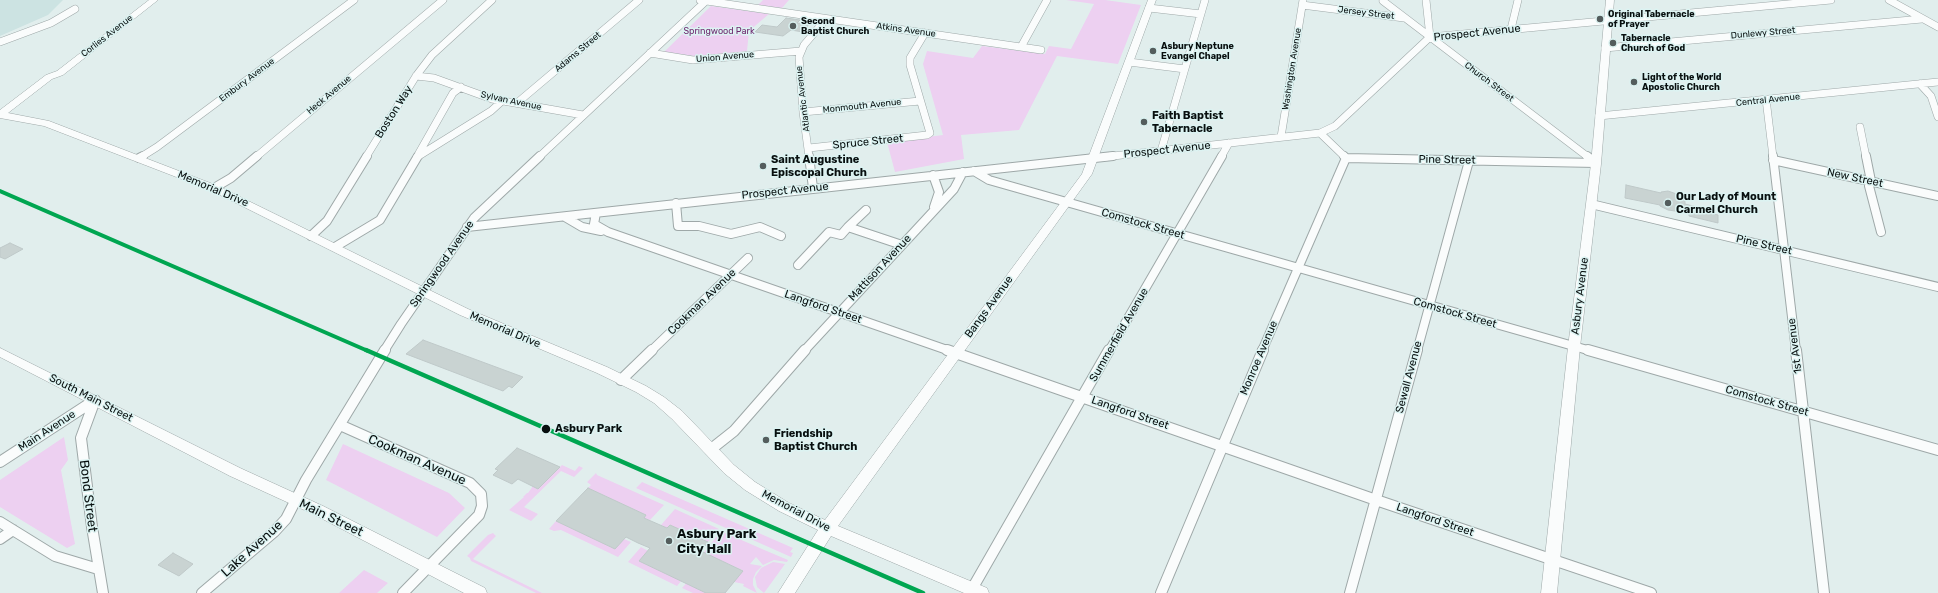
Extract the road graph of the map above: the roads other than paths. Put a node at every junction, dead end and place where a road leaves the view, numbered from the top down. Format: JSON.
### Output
{"nodes":[{"id":1,"x":154,"y":0,"type":"edge"},
{"id":2,"x":354,"y":0,"type":"edge"},
{"id":3,"x":443,"y":0,"type":"edge"},
{"id":4,"x":492,"y":0,"type":"edge"},
{"id":5,"x":639,"y":0,"type":"edge"},
{"id":6,"x":704,"y":0,"type":"edge"},
{"id":7,"x":1047,"y":0,"type":"edge"},
{"id":8,"x":1205,"y":0,"type":"edge"},
{"id":9,"x":1426,"y":0,"type":"edge"},
{"id":10,"x":1518,"y":0,"type":"edge"},
{"id":11,"x":1610,"y":0,"type":"edge"},
{"id":12,"x":1831,"y":0,"type":"edge"},
{"id":13,"x":1889,"y":0,"type":"edge"},
{"id":14,"x":1383,"y":1,"type":"edge"},
{"id":15,"x":1303,"y":3,"type":"edge"},
{"id":16,"x":1150,"y":4,"type":"edge"},
{"id":17,"x":75,"y":9,"type":"dead end"},
{"id":18,"x":1201,"y":14,"type":"junction"},
{"id":19,"x":1406,"y":18,"type":"junction"},
{"id":20,"x":826,"y":19,"type":"junction"},
{"id":21,"x":1922,"y":19,"type":"junction"},
{"id":22,"x":1608,"y":20,"type":"junction"},
{"id":23,"x":1938,"y":28,"type":"edge"},
{"id":24,"x":1510,"y":29,"type":"junction"},
{"id":25,"x":925,"y":33,"type":"junction"},
{"id":26,"x":1430,"y":37,"type":"junction"},
{"id":27,"x":0,"y":42,"type":"edge"},
{"id":28,"x":1021,"y":47,"type":"junction"},
{"id":29,"x":1605,"y":48,"type":"junction"},
{"id":30,"x":1041,"y":50,"type":"dead end"},
{"id":31,"x":801,"y":51,"type":"junction"},
{"id":32,"x":650,"y":53,"type":"junction"},
{"id":33,"x":1130,"y":62,"type":"junction"},
{"id":34,"x":1185,"y":69,"type":"junction"},
{"id":35,"x":60,"y":73,"type":"junction"},
{"id":36,"x":416,"y":76,"type":"junction"},
{"id":37,"x":1938,"y":82,"type":"edge"},
{"id":38,"x":1920,"y":84,"type":"junction"},
{"id":39,"x":461,"y":87,"type":"junction"},
{"id":40,"x":1766,"y":99,"type":"junction"},
{"id":41,"x":502,"y":101,"type":"junction"},
{"id":42,"x":920,"y":101,"type":"junction"},
{"id":43,"x":517,"y":103,"type":"junction"},
{"id":44,"x":804,"y":112,"type":"junction"},
{"id":45,"x":0,"y":115,"type":"edge"},
{"id":46,"x":583,"y":115,"type":"junction"},
{"id":47,"x":10,"y":116,"type":"junction"},
{"id":48,"x":1599,"y":116,"type":"junction"},
{"id":49,"x":1938,"y":117,"type":"edge"},
{"id":50,"x":0,"y":124,"type":"edge"},
{"id":51,"x":1860,"y":127,"type":"dead end"},
{"id":52,"x":1320,"y":133,"type":"junction"},
{"id":53,"x":1281,"y":137,"type":"junction"},
{"id":54,"x":1229,"y":144,"type":"junction"},
{"id":55,"x":809,"y":148,"type":"junction"},
{"id":56,"x":1161,"y":151,"type":"junction"},
{"id":57,"x":418,"y":155,"type":"junction"},
{"id":58,"x":139,"y":158,"type":"junction"},
{"id":59,"x":1094,"y":158,"type":"junction"},
{"id":60,"x":1346,"y":158,"type":"junction"},
{"id":61,"x":1773,"y":160,"type":"junction"},
{"id":62,"x":1469,"y":161,"type":"junction"},
{"id":63,"x":1596,"y":163,"type":"junction"},
{"id":64,"x":974,"y":171,"type":"junction"},
{"id":65,"x":964,"y":172,"type":"junction"},
{"id":66,"x":933,"y":175,"type":"junction"},
{"id":67,"x":1870,"y":181,"type":"junction"},
{"id":68,"x":214,"y":188,"type":"junction"},
{"id":69,"x":813,"y":188,"type":"junction"},
{"id":70,"x":1938,"y":196,"type":"edge"},
{"id":71,"x":1066,"y":202,"type":"junction"},
{"id":72,"x":676,"y":203,"type":"junction"},
{"id":73,"x":1591,"y":204,"type":"junction"},
{"id":74,"x":866,"y":210,"type":"dead end"},
{"id":75,"x":596,"y":213,"type":"junction"},
{"id":76,"x":931,"y":214,"type":"junction"},
{"id":77,"x":565,"y":217,"type":"junction"},
{"id":78,"x":467,"y":227,"type":"junction"},
{"id":79,"x":848,"y":227,"type":"junction"},
{"id":80,"x":608,"y":232,"type":"junction"},
{"id":81,"x":1881,"y":232,"type":"dead end"},
{"id":82,"x":1177,"y":234,"type":"junction"},
{"id":83,"x":311,"y":236,"type":"junction"},
{"id":84,"x":781,"y":236,"type":"dead end"},
{"id":85,"x":902,"y":245,"type":"junction"},
{"id":86,"x":335,"y":248,"type":"junction"},
{"id":87,"x":1784,"y":250,"type":"junction"},
{"id":88,"x":748,"y":258,"type":"dead end"},
{"id":89,"x":798,"y":265,"type":"dead end"},
{"id":90,"x":1297,"y":268,"type":"junction"},
{"id":91,"x":730,"y":275,"type":"junction"},
{"id":92,"x":1938,"y":287,"type":"edge"},
{"id":93,"x":422,"y":291,"type":"junction"},
{"id":94,"x":1429,"y":305,"type":"junction"},
{"id":95,"x":838,"y":312,"type":"junction"},
{"id":96,"x":1574,"y":346,"type":"junction"},
{"id":97,"x":0,"y":352,"type":"edge"},
{"id":98,"x":956,"y":353,"type":"junction"},
{"id":99,"x":621,"y":380,"type":"junction"},
{"id":100,"x":1083,"y":397,"type":"junction"},
{"id":101,"x":95,"y":400,"type":"junction"},
{"id":102,"x":1802,"y":411,"type":"junction"},
{"id":103,"x":340,"y":425,"type":"junction"},
{"id":104,"x":181,"y":444,"type":"joint"},
{"id":105,"x":1222,"y":446,"type":"junction"},
{"id":106,"x":710,"y":450,"type":"junction"},
{"id":107,"x":1938,"y":450,"type":"edge"},
{"id":108,"x":0,"y":462,"type":"edge"},
{"id":109,"x":1376,"y":500,"type":"junction"},
{"id":110,"x":296,"y":501,"type":"junction"},
{"id":111,"x":0,"y":522,"type":"edge"},
{"id":112,"x":828,"y":528,"type":"junction"},
{"id":113,"x":13,"y":530,"type":"junction"},
{"id":114,"x":0,"y":539,"type":"edge"},
{"id":115,"x":1553,"y":560,"type":"junction"},
{"id":116,"x":429,"y":568,"type":"junction"},
{"id":117,"x":98,"y":569,"type":"junction"},
{"id":118,"x":977,"y":591,"type":"edge"},
{"id":119,"x":103,"y":593,"type":"edge"},
{"id":120,"x":202,"y":593,"type":"edge"},
{"id":121,"x":403,"y":593,"type":"edge"},
{"id":122,"x":479,"y":593,"type":"edge"},
{"id":123,"x":786,"y":593,"type":"edge"},
{"id":124,"x":1161,"y":593,"type":"edge"},
{"id":125,"x":1350,"y":593,"type":"edge"},
{"id":126,"x":1549,"y":593,"type":"edge"},
{"id":127,"x":1651,"y":593,"type":"edge"},
{"id":128,"x":1824,"y":593,"type":"edge"}],
"edges":[{"from":1,"to":35,"type":"street","name":"Corlies Avenue"},
{"from":2,"to":58,"type":"street","name":"Embury Avenue"},
{"from":3,"to":68,"type":"street","name":"Heck Avenue"},
{"from":4,"to":36,"type":"street","name":"Boston Way"},
{"from":5,"to":43,"type":"street","name":"Adams Street"},
{"from":6,"to":20,"type":"street","name":"Atkins Avenue"},
{"from":6,"to":32,"type":"street","name":"Springwood Avenue"},
{"from":7,"to":28,"type":"street"},
{"from":8,"to":18,"type":"street"},
{"from":9,"to":26,"type":"street"},
{"from":10,"to":24,"type":"street"},
{"from":11,"to":22,"type":"street","name":"Asbury Avenue"},
{"from":12,"to":22,"type":"street","name":"Prospect Avenue"},
{"from":13,"to":21,"type":"street"},
{"from":14,"to":19,"type":"street","name":"Church Street"},
{"from":15,"to":19,"type":"street","name":"Jersey Street"},
{"from":15,"to":53,"type":"street","name":"Washington Avenue"},
{"from":16,"to":18,"type":"street"},
{"from":16,"to":33,"type":"street","name":"Bangs Avenue"},
{"from":17,"to":27,"type":"street"},
{"from":18,"to":34,"type":"street"},
{"from":19,"to":26,"type":"street","name":"Church Street"},
{"from":20,"to":25,"type":"street","name":"Atkins Avenue"},
{"from":20,"to":31,"type":"street","name":"Atlantic Avenue"},
{"from":21,"to":23,"type":"street"},
{"from":21,"to":29,"type":"street","name":"Dunlewy Street"},
{"from":22,"to":24,"type":"street","name":"Prospect Avenue"},
{"from":22,"to":29,"type":"street","name":"Asbury Avenue"},
{"from":24,"to":26,"type":"street","name":"Prospect Avenue"},
{"from":25,"to":28,"type":"street","name":"Atkins Avenue"},
{"from":25,"to":42,"type":"street"},
{"from":26,"to":52,"type":"street","name":"Prospect Avenue"},
{"from":26,"to":63,"type":"street","name":"Church Street"},
{"from":28,"to":30,"type":"street","name":"Atkins Avenue"},
{"from":29,"to":48,"type":"street","name":"Asbury Avenue"},
{"from":31,"to":32,"type":"street","name":"Union Avenue"},
{"from":31,"to":44,"type":"street","name":"Atlantic Avenue"},
{"from":32,"to":46,"type":"street","name":"Springwood Avenue"},
{"from":33,"to":34,"type":"street"},
{"from":33,"to":59,"type":"street","name":"Bangs Avenue"},
{"from":34,"to":56,"type":"street"},
{"from":35,"to":45,"type":"street","name":"Corlies Avenue"},
{"from":35,"to":47,"type":"street","name":"Corlies Avenue"},
{"from":36,"to":39,"type":"street","name":"Sylvan Avenue"},
{"from":36,"to":83,"type":"street","name":"Boston Way"},
{"from":37,"to":38,"type":"street","name":"Central Avenue"},
{"from":38,"to":40,"type":"street","name":"Central Avenue"},
{"from":38,"to":49,"type":"street"},
{"from":39,"to":41,"type":"street","name":"Sylvan Avenue"},
{"from":39,"to":57,"type":"street"},
{"from":40,"to":48,"type":"street","name":"Central Avenue"},
{"from":40,"to":61,"type":"street","name":"1st Avenue"},
{"from":41,"to":43,"type":"street","name":"Sylvan Avenue"},
{"from":41,"to":57,"type":"street"},
{"from":42,"to":44,"type":"street","name":"Monmouth Avenue"},
{"from":42,"to":55,"type":"street","name":"Spruce Street"},
{"from":43,"to":46,"type":"street","name":"Sylvan Avenue"},
{"from":44,"to":55,"type":"street","name":"Atlantic Avenue"},
{"from":45,"to":47,"type":"street","name":"Memorial Drive"},
{"from":46,"to":78,"type":"street","name":"Springwood Avenue"},
{"from":47,"to":50,"type":"street","name":"Corlies Avenue"},
{"from":47,"to":58,"type":"street","name":"Memorial Drive"},
{"from":48,"to":63,"type":"street","name":"Asbury Avenue"},
{"from":51,"to":67,"type":"street"},
{"from":52,"to":53,"type":"street","name":"Prospect Avenue"},
{"from":52,"to":60,"type":"street"},
{"from":53,"to":54,"type":"street","name":"Prospect Avenue"},
{"from":54,"to":56,"type":"street","name":"Prospect Avenue"},
{"from":54,"to":82,"type":"street","name":"Summerfield Avenue"},
{"from":55,"to":69,"type":"street","name":"Atlantic Avenue"},
{"from":56,"to":59,"type":"street","name":"Prospect Avenue"},
{"from":57,"to":86,"type":"street"},
{"from":58,"to":68,"type":"street","name":"Memorial Drive"},
{"from":59,"to":64,"type":"street","name":"Prospect Avenue"},
{"from":59,"to":71,"type":"street","name":"Bangs Avenue"},
{"from":60,"to":62,"type":"street","name":"Pine Street"},
{"from":60,"to":90,"type":"street","name":"Monroe Avenue"},
{"from":61,"to":67,"type":"street","name":"New Street"},
{"from":61,"to":87,"type":"street","name":"1st Avenue"},
{"from":62,"to":63,"type":"street","name":"Pine Street"},
{"from":62,"to":94,"type":"street","name":"Sewall Avenue"},
{"from":63,"to":73,"type":"street","name":"Asbury Avenue"},
{"from":64,"to":65,"type":"street","name":"Prospect Avenue"},
{"from":64,"to":71,"type":"street","name":"Comstock Street"},
{"from":65,"to":66,"type":"street","name":"Prospect Avenue"},
{"from":65,"to":76,"type":"street","name":"Mattison Avenue"},
{"from":66,"to":69,"type":"street","name":"Prospect Avenue"},
{"from":66,"to":76,"type":"street"},
{"from":67,"to":70,"type":"street","name":"New Street"},
{"from":67,"to":81,"type":"street"},
{"from":68,"to":83,"type":"street","name":"Memorial Drive"},
{"from":69,"to":72,"type":"street","name":"Prospect Avenue"},
{"from":71,"to":82,"type":"street","name":"Comstock Street"},
{"from":71,"to":98,"type":"street","name":"Bangs Avenue"},
{"from":72,"to":75,"type":"street","name":"Prospect Avenue"},
{"from":72,"to":84,"type":"street"},
{"from":73,"to":87,"type":"street","name":"Pine Street"},
{"from":73,"to":96,"type":"street","name":"Asbury Avenue"},
{"from":74,"to":79,"type":"street"},
{"from":75,"to":77,"type":"street","name":"Prospect Avenue"},
{"from":75,"to":80,"type":"street","name":"Langford Street"},
{"from":76,"to":85,"type":"street","name":"Mattison Avenue"},
{"from":77,"to":78,"type":"street","name":"Prospect Avenue"},
{"from":77,"to":80,"type":"street","name":"Langford Street"},
{"from":78,"to":93,"type":"street","name":"Springwood Avenue"},
{"from":79,"to":85,"type":"street"},
{"from":79,"to":89,"type":"street"},
{"from":80,"to":91,"type":"street","name":"Langford Street"},
{"from":82,"to":90,"type":"street","name":"Comstock Street"},
{"from":82,"to":100,"type":"street","name":"Summerfield Avenue"},
{"from":83,"to":86,"type":"street","name":"Memorial Drive"},
{"from":85,"to":95,"type":"street","name":"Mattison Avenue"},
{"from":86,"to":93,"type":"street","name":"Memorial Drive"},
{"from":87,"to":92,"type":"street","name":"Pine Street"},
{"from":87,"to":102,"type":"street","name":"1st Avenue"},
{"from":88,"to":91,"type":"street","name":"Cookman Avenue"},
{"from":90,"to":94,"type":"street","name":"Comstock Street"},
{"from":90,"to":105,"type":"street","name":"Monroe Avenue"},
{"from":91,"to":95,"type":"street","name":"Langford Street"},
{"from":91,"to":99,"type":"street","name":"Cookman Avenue"},
{"from":93,"to":99,"type":"street","name":"Memorial Drive"},
{"from":93,"to":103,"type":"street","name":"Springwood Avenue"},
{"from":94,"to":96,"type":"street","name":"Comstock Street"},
{"from":94,"to":109,"type":"street","name":"Sewall Avenue"},
{"from":95,"to":98,"type":"street","name":"Langford Street"},
{"from":95,"to":106,"type":"street","name":"Mattison Avenue"},
{"from":96,"to":102,"type":"street","name":"Comstock Street"},
{"from":96,"to":115,"type":"street","name":"Asbury Avenue"},
{"from":97,"to":101,"type":"street","name":"South Main Street"},
{"from":98,"to":100,"type":"street","name":"Langford Street"},
{"from":98,"to":112,"type":"street","name":"Bangs Avenue"},
{"from":99,"to":106,"type":"street","name":"Memorial Drive"},
{"from":100,"to":105,"type":"street","name":"Langford Street"},
{"from":100,"to":118,"type":"street","name":"Summerfield Avenue"},
{"from":101,"to":104,"type":"street","name":"South Main Street"},
{"from":101,"to":108,"type":"street","name":"Main Avenue"},
{"from":101,"to":117,"type":"street","name":"Bond Street"},
{"from":102,"to":107,"type":"street","name":"Comstock Street"},
{"from":102,"to":128,"type":"street","name":"1st Avenue"},
{"from":103,"to":110,"type":"street","name":"Springwood Avenue"},
{"from":103,"to":116,"type":"street","name":"Cookman Avenue"},
{"from":104,"to":110,"type":"street","name":"Main Street"},
{"from":105,"to":109,"type":"street","name":"Langford Street"},
{"from":105,"to":124,"type":"street","name":"Monroe Avenue"},
{"from":106,"to":112,"type":"street","name":"Memorial Drive"},
{"from":109,"to":115,"type":"street","name":"Langford Street"},
{"from":109,"to":125,"type":"street","name":"Sewall Avenue"},
{"from":110,"to":116,"type":"street","name":"Main Street"},
{"from":110,"to":120,"type":"street","name":"Lake Avenue"},
{"from":111,"to":113,"type":"street"},
{"from":112,"to":118,"type":"street","name":"Memorial Drive"},
{"from":112,"to":123,"type":"street","name":"Bangs Avenue"},
{"from":113,"to":114,"type":"street"},
{"from":113,"to":117,"type":"street"},
{"from":115,"to":126,"type":"street","name":"Asbury Avenue"},
{"from":115,"to":127,"type":"street","name":"Langford Street"},
{"from":116,"to":121,"type":"street","name":"Cookman Avenue"},
{"from":116,"to":122,"type":"street","name":"Main Street"},
{"from":117,"to":119,"type":"street","name":"Bond Street"}]}
